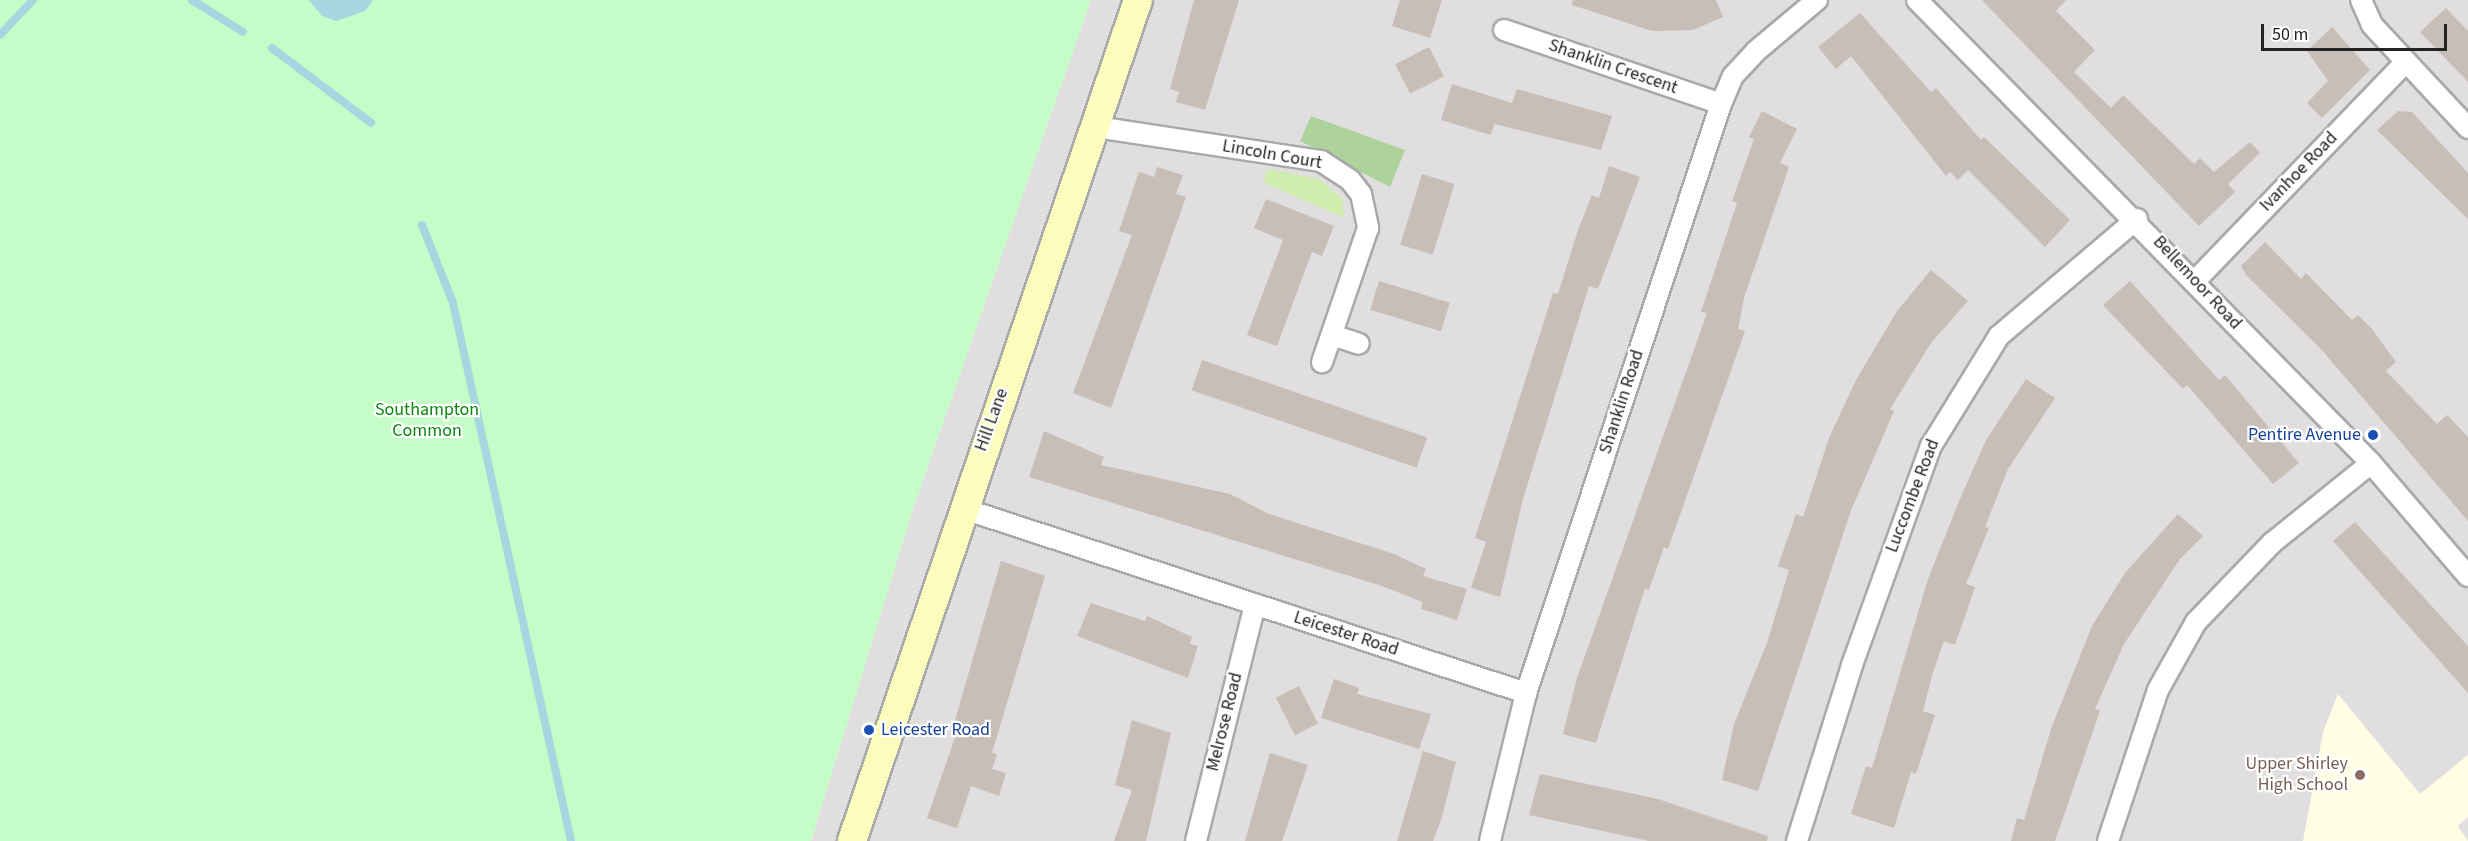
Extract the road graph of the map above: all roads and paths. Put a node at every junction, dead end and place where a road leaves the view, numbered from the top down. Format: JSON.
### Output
{"nodes":[{"id":1,"x":1138,"y":0,"type":"edge"},
{"id":2,"x":1817,"y":0,"type":"edge"},
{"id":3,"x":1917,"y":0,"type":"edge"},
{"id":4,"x":2361,"y":0,"type":"edge"},
{"id":5,"x":1504,"y":30,"type":"dead end"},
{"id":6,"x":2405,"y":63,"type":"junction"},
{"id":7,"x":1721,"y":104,"type":"junction"},
{"id":8,"x":1096,"y":127,"type":"junction"},
{"id":9,"x":2468,"y":128,"type":"edge"},
{"id":10,"x":2137,"y":219,"type":"junction"},
{"id":11,"x":2194,"y":282,"type":"junction"},
{"id":12,"x":1332,"y":335,"type":"junction"},
{"id":13,"x":1359,"y":344,"type":"dead end"},
{"id":14,"x":1322,"y":362,"type":"dead end"},
{"id":15,"x":2371,"y":463,"type":"junction"},
{"id":16,"x":961,"y":508,"type":"junction"},
{"id":17,"x":2468,"y":576,"type":"edge"},
{"id":18,"x":1255,"y":604,"type":"junction"},
{"id":19,"x":1526,"y":693,"type":"junction"},
{"id":20,"x":852,"y":841,"type":"edge"},
{"id":21,"x":1196,"y":841,"type":"edge"},
{"id":22,"x":1490,"y":841,"type":"edge"},
{"id":23,"x":1797,"y":841,"type":"edge"},
{"id":24,"x":2108,"y":841,"type":"edge"}],
"edges":[{"from":1,"to":8,"type":"street","name":"Hill Lane"},
{"from":2,"to":7,"type":"street","name":"Shanklin Road"},
{"from":3,"to":10,"type":"street","name":"Bellemoor Road"},
{"from":4,"to":6,"type":"street"},
{"from":5,"to":7,"type":"street","name":"Shanklin Crescent"},
{"from":6,"to":9,"type":"street"},
{"from":6,"to":11,"type":"street","name":"Ivanhoe Road"},
{"from":7,"to":19,"type":"street","name":"Shanklin Road"},
{"from":8,"to":12,"type":"street","name":"Lincoln Court"},
{"from":8,"to":16,"type":"street","name":"Hill Lane"},
{"from":10,"to":11,"type":"street","name":"Bellemoor Road"},
{"from":10,"to":23,"type":"street","name":"Luccombe Road"},
{"from":11,"to":15,"type":"street","name":"Bellemoor Road"},
{"from":12,"to":13,"type":"street"},
{"from":12,"to":14,"type":"street","name":"Lincoln Court"},
{"from":15,"to":17,"type":"street","name":"Bellemoor Road"},
{"from":15,"to":24,"type":"street"},
{"from":16,"to":18,"type":"street","name":"Leicester Road"},
{"from":16,"to":20,"type":"street","name":"Hill Lane"},
{"from":18,"to":19,"type":"street","name":"Leicester Road"},
{"from":18,"to":21,"type":"street","name":"Melrose Road"},
{"from":19,"to":22,"type":"street","name":"Shanklin Road"}]}
